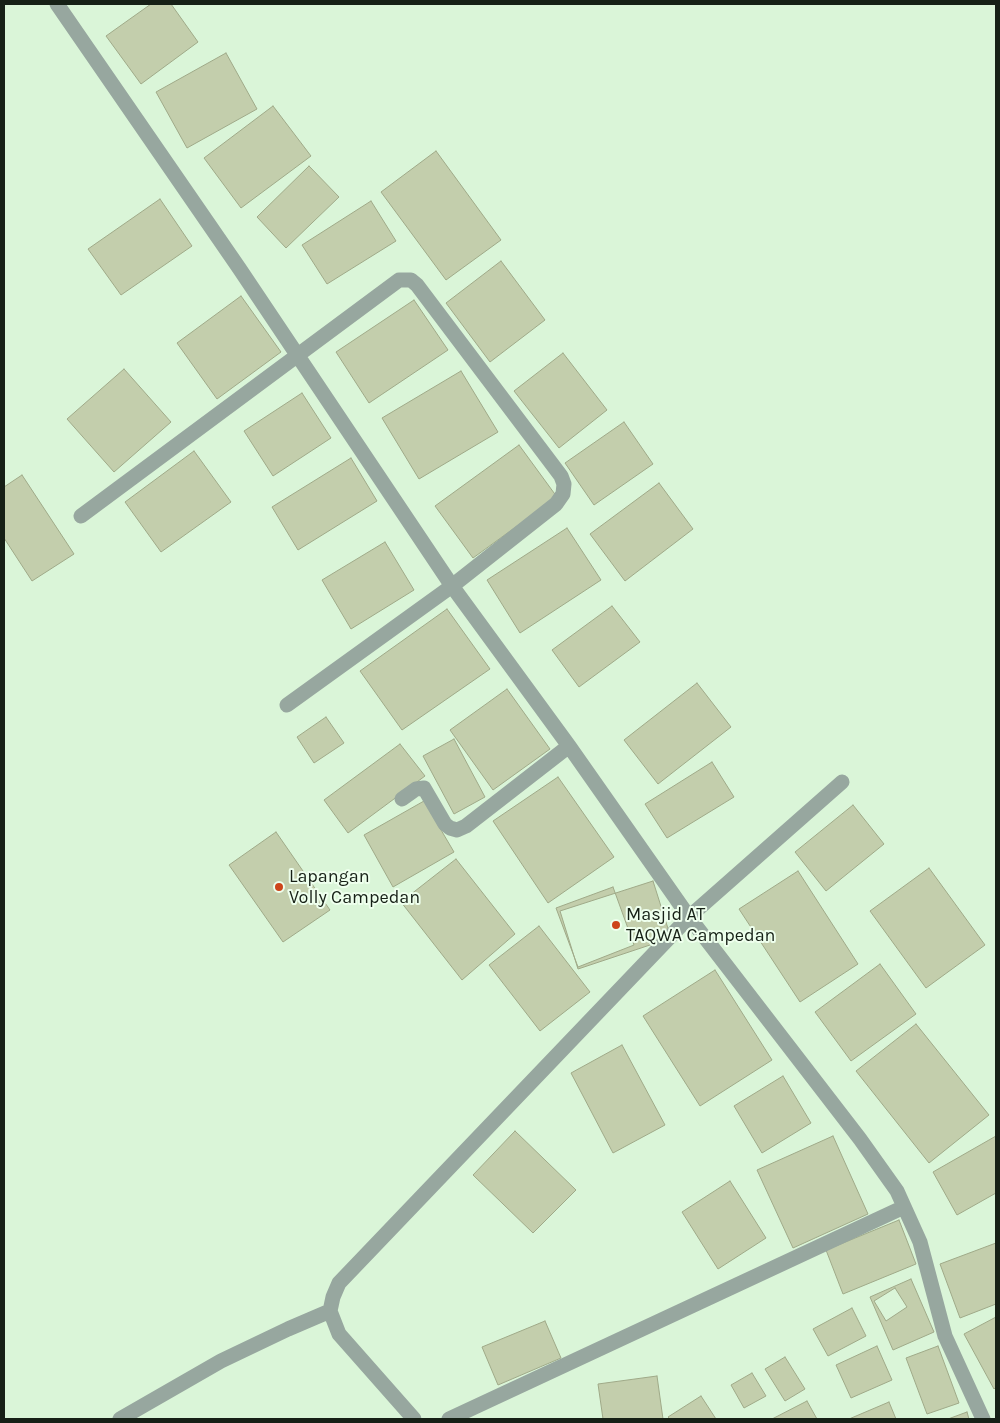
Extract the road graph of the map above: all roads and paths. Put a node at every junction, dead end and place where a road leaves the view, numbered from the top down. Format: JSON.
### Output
{"nodes":[{"id":1,"x":57,"y":4,"type":"edge"},
{"id":2,"x":297,"y":355,"type":"junction"},
{"id":3,"x":81,"y":516,"type":"dead end"},
{"id":4,"x":452,"y":586,"type":"junction"},
{"id":5,"x":288,"y":705,"type":"dead end"},
{"id":6,"x":569,"y":746,"type":"junction"},
{"id":7,"x":842,"y":782,"type":"dead end"},
{"id":8,"x":402,"y":798,"type":"dead end"},
{"id":9,"x":689,"y":917,"type":"junction"},
{"id":10,"x":904,"y":1207,"type":"junction"},
{"id":11,"x":330,"y":1312,"type":"junction"},
{"id":12,"x":120,"y":1419,"type":"edge"},
{"id":13,"x":414,"y":1419,"type":"edge"},
{"id":14,"x":449,"y":1419,"type":"edge"},
{"id":15,"x":984,"y":1419,"type":"edge"}],
"edges":[{"from":1,"to":2,"type":"street"},
{"from":2,"to":3,"type":"street"},
{"from":2,"to":4,"type":"street"},
{"from":2,"to":4,"type":"street"},
{"from":4,"to":5,"type":"street"},
{"from":4,"to":6,"type":"street"},
{"from":6,"to":8,"type":"street"},
{"from":6,"to":9,"type":"street"},
{"from":7,"to":9,"type":"street"},
{"from":9,"to":10,"type":"street"},
{"from":9,"to":11,"type":"street"},
{"from":10,"to":14,"type":"street"},
{"from":10,"to":15,"type":"street"},
{"from":11,"to":12,"type":"street"},
{"from":11,"to":13,"type":"street"}]}
